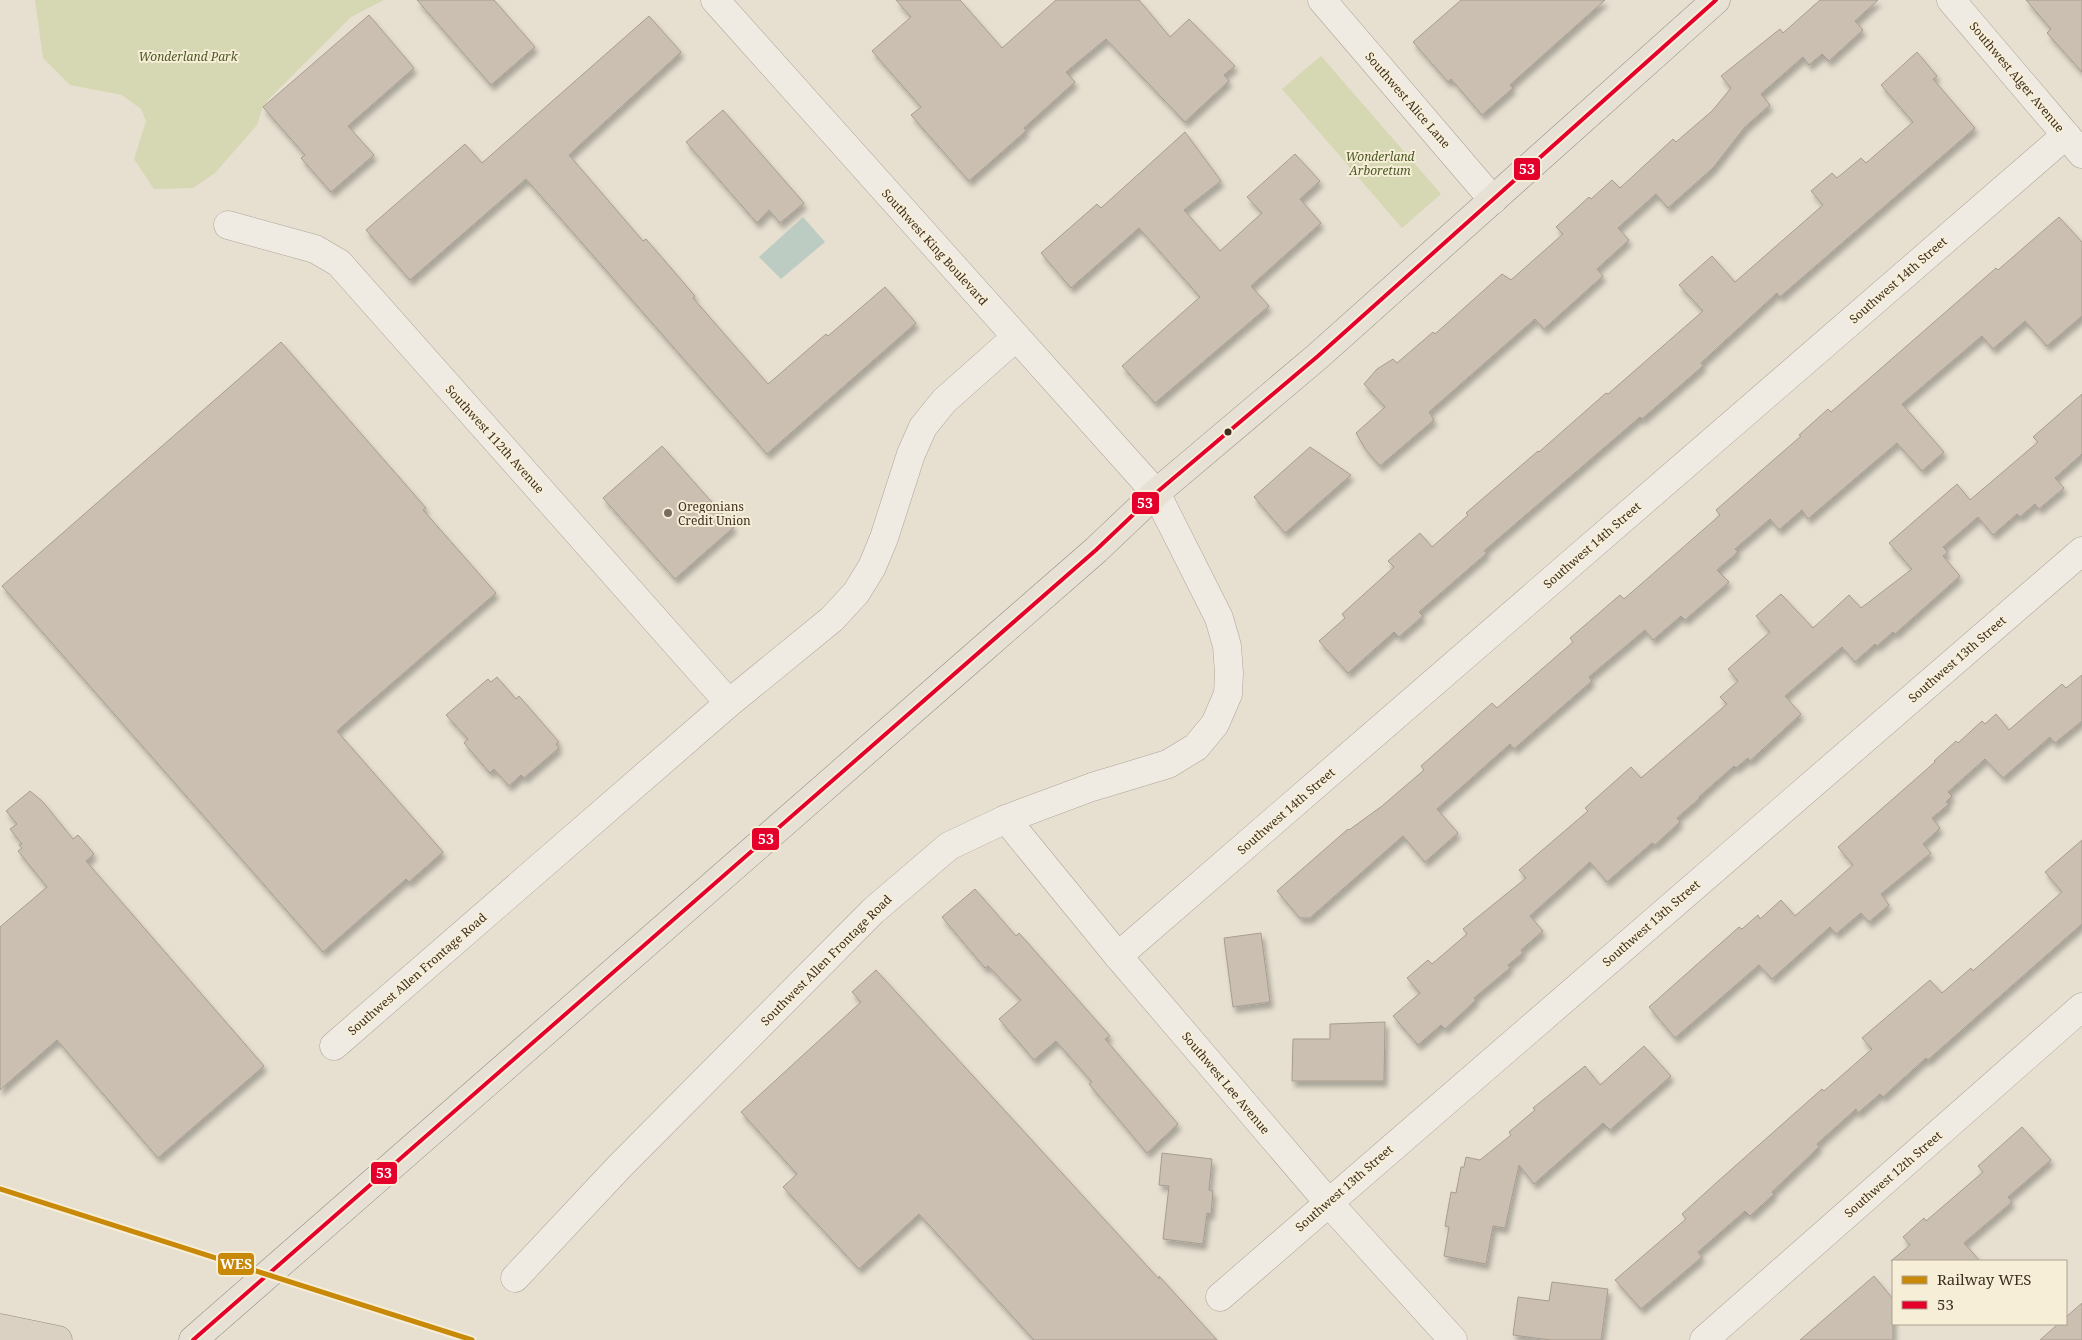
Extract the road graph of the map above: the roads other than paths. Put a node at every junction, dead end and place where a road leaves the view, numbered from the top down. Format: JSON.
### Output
{"nodes":[{"id":1,"x":715,"y":0,"type":"edge"},
{"id":2,"x":1322,"y":0,"type":"edge"},
{"id":3,"x":1716,"y":0,"type":"edge"},
{"id":4,"x":1951,"y":0,"type":"edge"},
{"id":5,"x":2074,"y":145,"type":"edge"},
{"id":6,"x":1493,"y":200,"type":"junction"},
{"id":7,"x":228,"y":225,"type":"dead end"},
{"id":8,"x":1016,"y":337,"type":"junction"},
{"id":9,"x":1156,"y":493,"type":"junction"},
{"id":10,"x":2082,"y":551,"type":"edge"},
{"id":11,"x":730,"y":703,"type":"junction"},
{"id":12,"x":1006,"y":819,"type":"junction"},
{"id":13,"x":1118,"y":956,"type":"junction"},
{"id":14,"x":2082,"y":1007,"type":"edge"},
{"id":15,"x":334,"y":1046,"type":"dead end"},
{"id":16,"x":1328,"y":1202,"type":"junction"},
{"id":17,"x":515,"y":1278,"type":"dead end"},
{"id":18,"x":1220,"y":1297,"type":"dead end"},
{"id":19,"x":0,"y":1328,"type":"edge"},
{"id":20,"x":58,"y":1340,"type":"edge"},
{"id":21,"x":193,"y":1340,"type":"edge"},
{"id":22,"x":1453,"y":1340,"type":"edge"},
{"id":23,"x":1704,"y":1340,"type":"edge"}],
"edges":[{"from":1,"to":8,"type":"street","name":"Southwest King Boulevard"},
{"from":2,"to":6,"type":"street","name":"Southwest Alice Lane"},
{"from":3,"to":6,"type":"main road"},
{"from":4,"to":5,"type":"street","name":"Southwest Alger Avenue"},
{"from":5,"to":13,"type":"street","name":"Southwest 14th Street"},
{"from":6,"to":9,"type":"main road"},
{"from":7,"to":11,"type":"street","name":"Southwest 112th Avenue"},
{"from":8,"to":9,"type":"street","name":"Southwest King Boulevard"},
{"from":8,"to":11,"type":"street","name":"Southwest Allen Frontage Road"},
{"from":9,"to":12,"type":"street","name":"Southwest Allen Frontage Road"},
{"from":9,"to":21,"type":"main road"},
{"from":10,"to":16,"type":"street","name":"Southwest 13th Street"},
{"from":11,"to":15,"type":"street","name":"Southwest Allen Frontage Road"},
{"from":12,"to":13,"type":"street","name":"Southwest Lee Avenue"},
{"from":12,"to":17,"type":"street","name":"Southwest Allen Frontage Road"},
{"from":13,"to":16,"type":"street","name":"Southwest Lee Avenue"},
{"from":14,"to":23,"type":"street","name":"Southwest 12th Street"},
{"from":16,"to":18,"type":"street","name":"Southwest 13th Street"},
{"from":16,"to":22,"type":"street","name":"Southwest Lee Avenue"},
{"from":19,"to":20,"type":"highway"}]}
